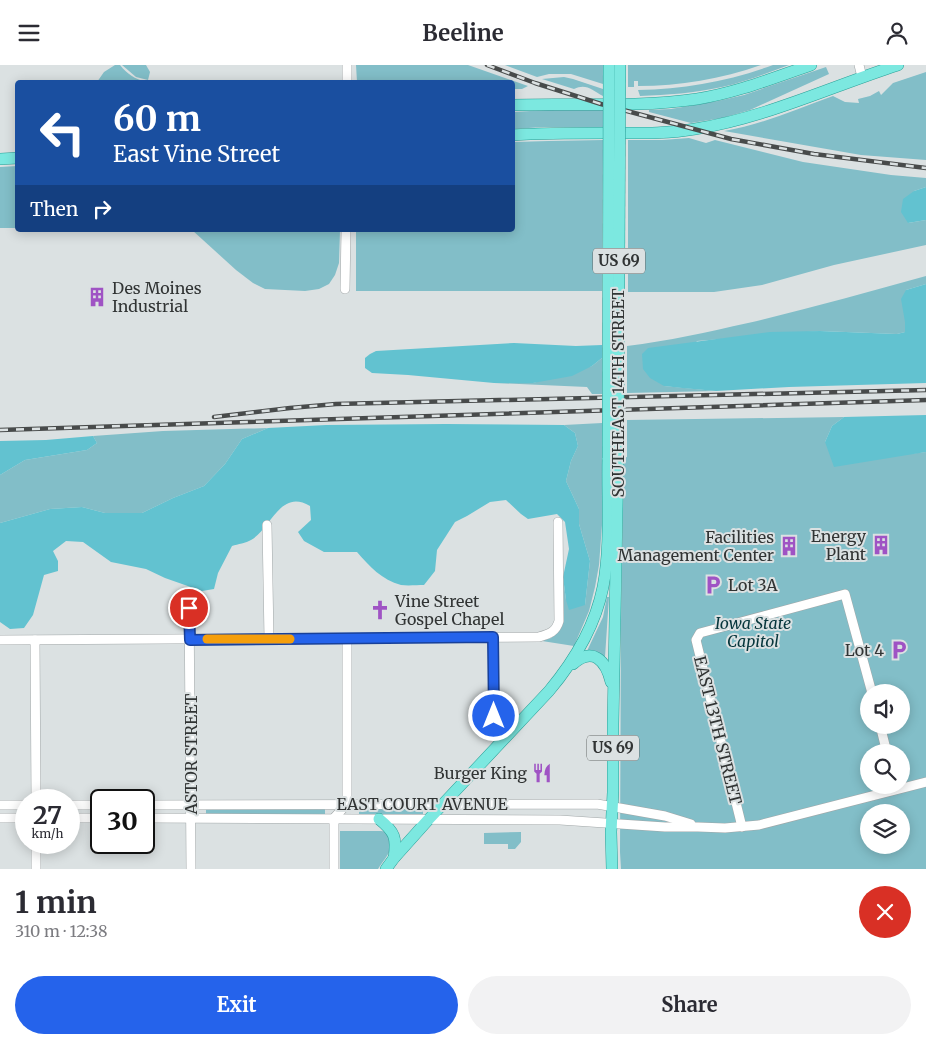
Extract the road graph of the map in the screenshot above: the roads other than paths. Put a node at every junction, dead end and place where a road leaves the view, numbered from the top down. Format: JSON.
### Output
{"nodes":[{"id":1,"x":347,"y":65,"type":"edge"},
{"id":2,"x":609,"y":65,"type":"edge"},
{"id":3,"x":620,"y":65,"type":"edge"},
{"id":4,"x":811,"y":65,"type":"edge"},
{"id":5,"x":859,"y":65,"type":"edge"},
{"id":6,"x":898,"y":65,"type":"edge"},
{"id":7,"x":862,"y":77,"type":"junction"},
{"id":8,"x":347,"y":80,"type":"edge"},
{"id":9,"x":515,"y":105,"type":"edge"},
{"id":10,"x":515,"y":135,"type":"edge"},
{"id":11,"x":15,"y":158,"type":"edge"},
{"id":12,"x":0,"y":159,"type":"edge"},
{"id":13,"x":346,"y":232,"type":"edge"},
{"id":14,"x":345,"y":289,"type":"dead end"},
{"id":15,"x":613,"y":457,"type":"junction"},
{"id":16,"x":558,"y":522,"type":"dead end"},
{"id":17,"x":267,"y":525,"type":"dead end"},
{"id":18,"x":189,"y":592,"type":"dead end"},
{"id":19,"x":493,"y":637,"type":"junction"},
{"id":20,"x":347,"y":638,"type":"junction"},
{"id":21,"x":269,"y":639,"type":"junction"},
{"id":22,"x":0,"y":640,"type":"edge"},
{"id":23,"x":35,"y":640,"type":"junction"},
{"id":24,"x":190,"y":640,"type":"junction"},
{"id":25,"x":567,"y":669,"type":"junction"},
{"id":26,"x":870,"y":684,"type":"edge"},
{"id":27,"x":614,"y":691,"type":"junction"},
{"id":28,"x":494,"y":716,"type":"dead end"},
{"id":29,"x":926,"y":782,"type":"edge"},
{"id":30,"x":910,"y":785,"type":"edge"},
{"id":31,"x":36,"y":789,"type":"edge"},
{"id":32,"x":871,"y":794,"type":"edge"},
{"id":33,"x":347,"y":804,"type":"junction"},
{"id":34,"x":444,"y":804,"type":"junction"},
{"id":35,"x":0,"y":805,"type":"edge"},
{"id":36,"x":15,"y":805,"type":"edge"},
{"id":37,"x":155,"y":805,"type":"edge"},
{"id":38,"x":191,"y":805,"type":"junction"},
{"id":39,"x":612,"y":806,"type":"junction"},
{"id":40,"x":0,"y":818,"type":"edge"},
{"id":41,"x":15,"y":818,"type":"edge"},
{"id":42,"x":155,"y":818,"type":"edge"},
{"id":43,"x":334,"y":818,"type":"junction"},
{"id":44,"x":191,"y":819,"type":"junction"},
{"id":45,"x":379,"y":819,"type":"junction"},
{"id":46,"x":428,"y":820,"type":"junction"},
{"id":47,"x":611,"y":823,"type":"junction"},
{"id":48,"x":698,"y":827,"type":"junction"},
{"id":49,"x":742,"y":827,"type":"junction"},
{"id":50,"x":36,"y":854,"type":"edge"},
{"id":51,"x":394,"y":858,"type":"junction"},
{"id":52,"x":36,"y":869,"type":"edge"},
{"id":53,"x":191,"y":869,"type":"edge"},
{"id":54,"x":334,"y":869,"type":"edge"},
{"id":55,"x":386,"y":869,"type":"edge"},
{"id":56,"x":612,"y":869,"type":"edge"}],
"edges":[{"from":1,"to":8,"type":"street"},
{"from":2,"to":15,"type":"main road","name":"SOUTHEAST 14TH STREET","number":"US 69","bridge":true},
{"from":3,"to":15,"type":"main road","name":"SOUTHEAST 14TH STREET","number":"US 69","bridge":true},
{"from":4,"to":9,"type":"main road"},
{"from":5,"to":7,"type":"street"},
{"from":6,"to":7,"type":"main road"},
{"from":7,"to":10,"type":"main road"},
{"from":11,"to":12,"type":"main road"},
{"from":13,"to":14,"type":"street"},
{"from":15,"to":25,"type":"main road","name":"SOUTHEAST 14TH STREET","number":"US 69"},
{"from":15,"to":27,"type":"main road","name":"SOUTHEAST 14TH STREET","number":"US 69"},
{"from":16,"to":19,"type":"street"},
{"from":17,"to":21,"type":"street"},
{"from":18,"to":24,"type":"street","name":"ASTOR STREET"},
{"from":19,"to":20,"type":"street"},
{"from":19,"to":28,"type":"street"},
{"from":20,"to":21,"type":"street"},
{"from":20,"to":33,"type":"street"},
{"from":21,"to":24,"type":"street"},
{"from":22,"to":23,"type":"street"},
{"from":23,"to":24,"type":"street"},
{"from":23,"to":31,"type":"street"},
{"from":24,"to":38,"type":"street","name":"ASTOR STREET"},
{"from":25,"to":27,"type":"main road"},
{"from":25,"to":34,"type":"main road","number":"US 69"},
{"from":26,"to":49,"type":"street","name":"EAST 13TH STREET"},
{"from":27,"to":39,"type":"main road","number":"US 69"},
{"from":29,"to":30,"type":"street","name":"EAST COURT AVENUE"},
{"from":32,"to":49,"type":"street","name":"EAST COURT AVENUE"},
{"from":33,"to":34,"type":"street","name":"EAST COURT AVENUE"},
{"from":33,"to":38,"type":"street","name":"EAST COURT AVENUE"},
{"from":33,"to":43,"type":"street"},
{"from":34,"to":39,"type":"street","name":"EAST COURT AVENUE"},
{"from":34,"to":46,"type":"main road","number":"US 69"},
{"from":35,"to":36,"type":"street"},
{"from":37,"to":38,"type":"street","name":"EAST COURT AVENUE"},
{"from":38,"to":44,"type":"street","name":"ASTOR STREET"},
{"from":39,"to":47,"type":"main road","number":"US 69"},
{"from":39,"to":48,"type":"street","name":"EAST COURT AVENUE"},
{"from":40,"to":41,"type":"street"},
{"from":42,"to":44,"type":"street","name":"EAST COURT AVENUE"},
{"from":43,"to":44,"type":"street","name":"EAST COURT AVENUE"},
{"from":43,"to":45,"type":"street","name":"EAST COURT AVENUE"},
{"from":43,"to":54,"type":"street"},
{"from":44,"to":53,"type":"street","name":"ASTOR STREET"},
{"from":45,"to":46,"type":"street","name":"EAST COURT AVENUE"},
{"from":45,"to":51,"type":"main road"},
{"from":46,"to":47,"type":"street","name":"EAST COURT AVENUE"},
{"from":46,"to":51,"type":"main road","number":"US 69"},
{"from":47,"to":48,"type":"street","name":"EAST COURT AVENUE"},
{"from":47,"to":56,"type":"main road","number":"US 69"},
{"from":48,"to":49,"type":"street","name":"EAST COURT AVENUE"},
{"from":50,"to":52,"type":"street"},
{"from":51,"to":55,"type":"main road","number":"US 69"}]}
